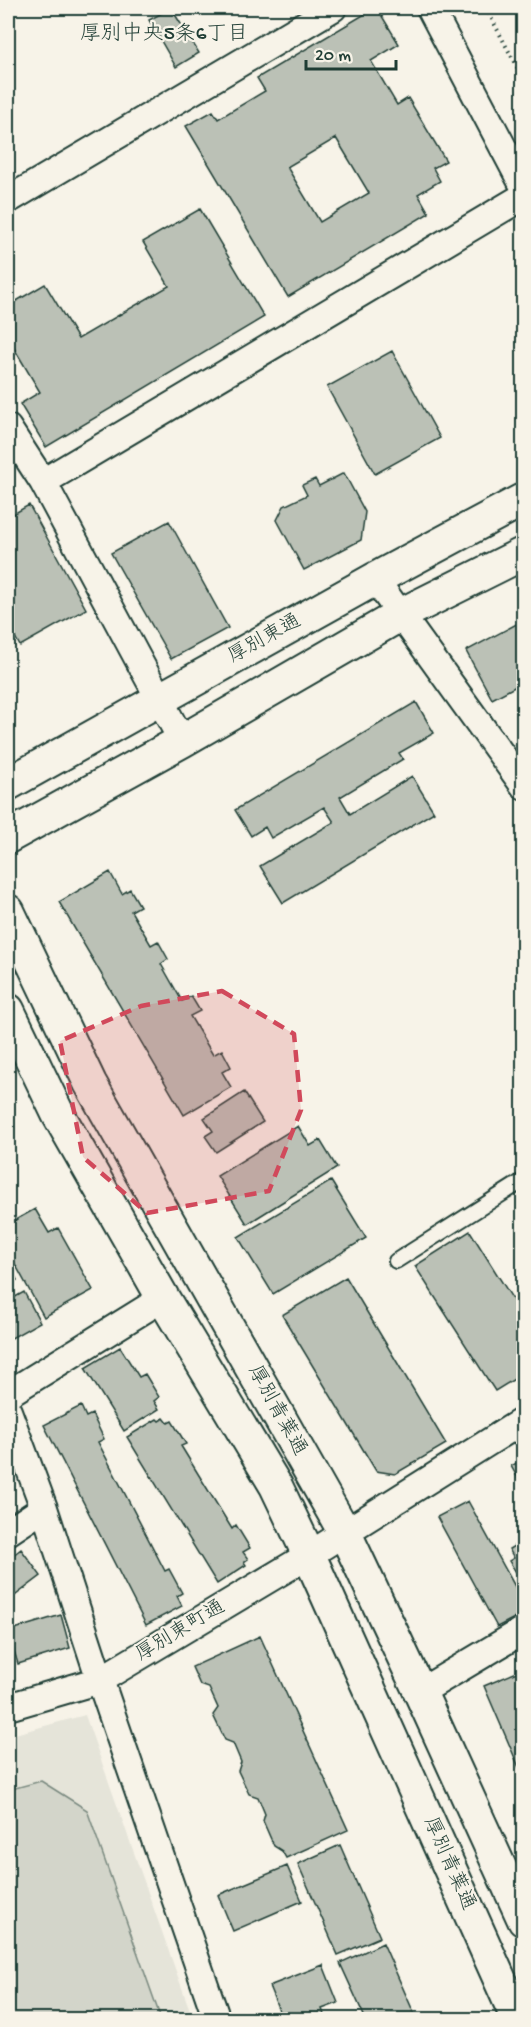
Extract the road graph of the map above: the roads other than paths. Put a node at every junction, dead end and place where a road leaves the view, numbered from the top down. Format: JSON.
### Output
{"nodes":[{"id":1,"x":333,"y":8,"type":"edge"},
{"id":2,"x":430,"y":8,"type":"edge"},
{"id":3,"x":524,"y":187,"type":"edge"},
{"id":4,"x":524,"y":196,"type":"edge"},
{"id":5,"x":8,"y":200,"type":"edge"},
{"id":6,"x":8,"y":428,"type":"edge"},
{"id":7,"x":43,"y":482,"type":"junction"},
{"id":8,"x":524,"y":499,"type":"edge"},
{"id":9,"x":524,"y":553,"type":"edge"},
{"id":10,"x":375,"y":579,"type":"junction"},
{"id":11,"x":400,"y":615,"type":"junction"},
{"id":12,"x":159,"y":699,"type":"junction"},
{"id":13,"x":182,"y":741,"type":"junction"},
{"id":14,"x":8,"y":784,"type":"edge"},
{"id":15,"x":524,"y":786,"type":"edge"},
{"id":16,"x":8,"y":837,"type":"edge"},
{"id":17,"x":8,"y":911,"type":"edge"},
{"id":18,"x":8,"y":1010,"type":"edge"},
{"id":19,"x":524,"y":1180,"type":"edge"},
{"id":20,"x":396,"y":1261,"type":"dead end"},
{"id":21,"x":163,"y":1298,"type":"junction"},
{"id":22,"x":8,"y":1394,"type":"edge"},
{"id":23,"x":8,"y":1411,"type":"edge"},
{"id":24,"x":524,"y":1420,"type":"edge"},
{"id":25,"x":44,"y":1509,"type":"junction"},
{"id":26,"x":8,"y":1532,"type":"edge"},
{"id":27,"x":345,"y":1533,"type":"junction"},
{"id":28,"x":309,"y":1555,"type":"junction"},
{"id":29,"x":524,"y":1630,"type":"edge"},
{"id":30,"x":100,"y":1680,"type":"junction"},
{"id":31,"x":420,"y":1692,"type":"junction"},
{"id":32,"x":8,"y":1707,"type":"edge"},
{"id":33,"x":524,"y":1920,"type":"edge"},
{"id":34,"x":217,"y":2019,"type":"edge"},
{"id":35,"x":518,"y":2019,"type":"edge"}],
"edges":[{"from":1,"to":5,"type":"street"},
{"from":2,"to":3,"type":"street"},
{"from":4,"to":7,"type":"street"},
{"from":6,"to":7,"type":"street"},
{"from":7,"to":12,"type":"street"},
{"from":8,"to":10,"type":"street","name":"厚別東通"},
{"from":9,"to":11,"type":"street"},
{"from":10,"to":11,"type":"street"},
{"from":10,"to":12,"type":"street","name":"厚別東通"},
{"from":11,"to":13,"type":"street"},
{"from":11,"to":15,"type":"street"},
{"from":12,"to":13,"type":"street"},
{"from":12,"to":14,"type":"street","name":"厚別東通"},
{"from":13,"to":16,"type":"street"},
{"from":17,"to":27,"type":"street","name":"厚別青葉通"},
{"from":18,"to":21,"type":"street","name":"厚別青葉通"},
{"from":19,"to":20,"type":"lane"},
{"from":21,"to":22,"type":"street"},
{"from":21,"to":28,"type":"street","name":"厚別青葉通"},
{"from":23,"to":25,"type":"street"},
{"from":24,"to":27,"type":"street","name":"厚別東町通"},
{"from":25,"to":26,"type":"street"},
{"from":25,"to":30,"type":"street"},
{"from":27,"to":28,"type":"street","name":"厚別東町通"},
{"from":27,"to":31,"type":"street","name":"厚別青葉通"},
{"from":28,"to":30,"type":"street","name":"厚別東町通"},
{"from":28,"to":35,"type":"street","name":"厚別青葉通"},
{"from":29,"to":31,"type":"street"},
{"from":30,"to":32,"type":"street","name":"厚別東町通"},
{"from":30,"to":34,"type":"street"},
{"from":31,"to":33,"type":"street","name":"厚別青葉通"}]}
